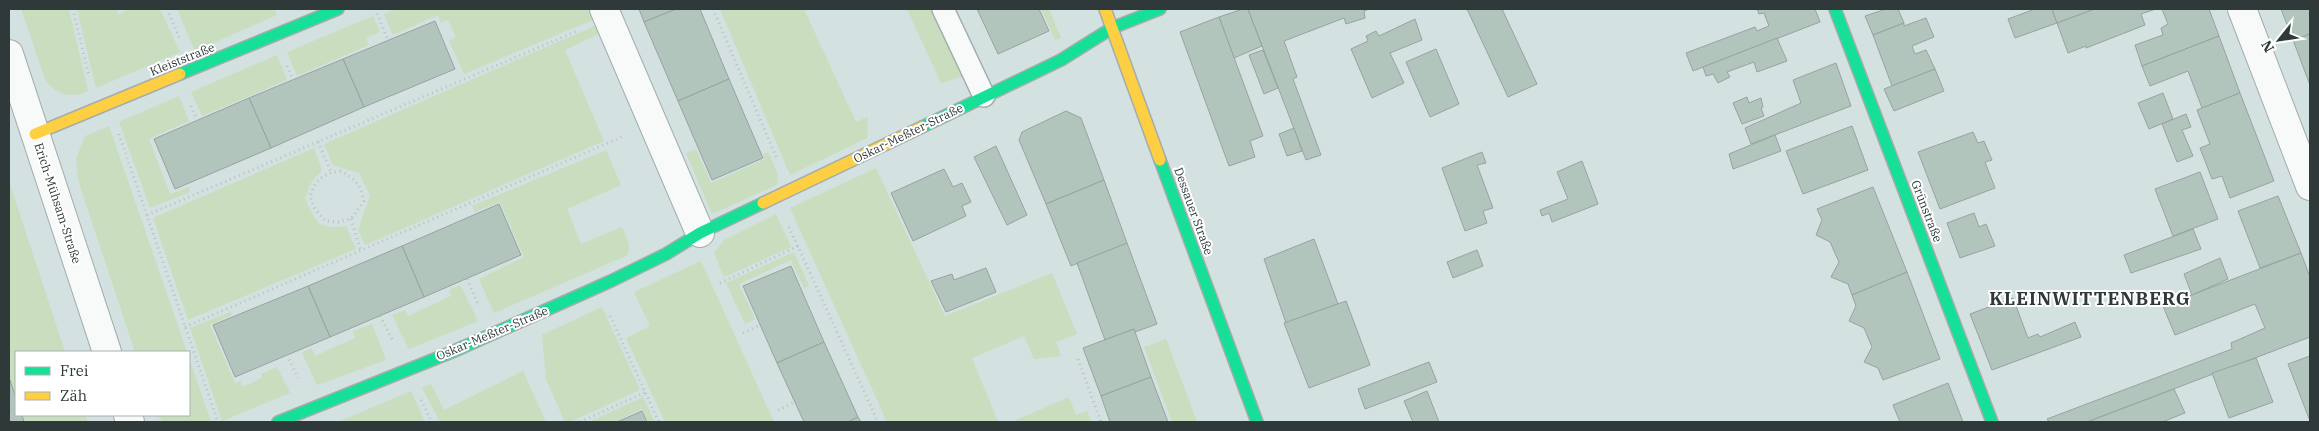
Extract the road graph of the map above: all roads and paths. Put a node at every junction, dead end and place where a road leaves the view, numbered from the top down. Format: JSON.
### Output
{"nodes":[{"id":1,"x":73,"y":9,"type":"edge"},
{"id":2,"x":338,"y":9,"type":"edge"},
{"id":3,"x":375,"y":9,"type":"edge"},
{"id":4,"x":713,"y":9,"type":"edge"},
{"id":5,"x":943,"y":9,"type":"edge"},
{"id":6,"x":1105,"y":9,"type":"edge"},
{"id":7,"x":1160,"y":9,"type":"edge"},
{"id":8,"x":1835,"y":9,"type":"edge"},
{"id":9,"x":2242,"y":9,"type":"edge"},
{"id":10,"x":606,"y":13,"type":"edge"},
{"id":11,"x":1112,"y":28,"type":"junction"},
{"id":12,"x":388,"y":40,"type":"dead end"},
{"id":13,"x":9,"y":54,"type":"edge"},
{"id":14,"x":984,"y":96,"type":"junction"},
{"id":15,"x":108,"y":104,"type":"junction"},
{"id":16,"x":96,"y":108,"type":"junction"},
{"id":17,"x":654,"y":123,"type":"junction"},
{"id":18,"x":35,"y":134,"type":"junction"},
{"id":19,"x":318,"y":142,"type":"junction"},
{"id":20,"x":331,"y":172,"type":"junction"},
{"id":21,"x":2310,"y":186,"type":"edge"},
{"id":22,"x":790,"y":190,"type":"junction"},
{"id":23,"x":775,"y":197,"type":"junction"},
{"id":24,"x":147,"y":215,"type":"junction"},
{"id":25,"x":351,"y":219,"type":"junction"},
{"id":26,"x":700,"y":232,"type":"junction"},
{"id":27,"x":798,"y":246,"type":"junction"},
{"id":28,"x":361,"y":251,"type":"junction"},
{"id":29,"x":720,"y":283,"type":"dead end"},
{"id":30,"x":597,"y":287,"type":"junction"},
{"id":31,"x":760,"y":325,"type":"dead end"},
{"id":32,"x":185,"y":327,"type":"junction"},
{"id":33,"x":743,"y":333,"type":"dead end"},
{"id":34,"x":107,"y":351,"type":"edge"},
{"id":35,"x":1078,"y":359,"type":"dead end"},
{"id":36,"x":646,"y":392,"type":"junction"},
{"id":37,"x":795,"y":402,"type":"dead end"},
{"id":38,"x":778,"y":410,"type":"dead end"},
{"id":39,"x":218,"y":422,"type":"edge"},
{"id":40,"x":278,"y":422,"type":"edge"},
{"id":41,"x":580,"y":422,"type":"edge"},
{"id":42,"x":659,"y":422,"type":"edge"},
{"id":43,"x":878,"y":422,"type":"edge"},
{"id":44,"x":1101,"y":422,"type":"edge"},
{"id":45,"x":1258,"y":422,"type":"edge"},
{"id":46,"x":1992,"y":422,"type":"edge"}],
"edges":[{"from":1,"to":16,"type":"path"},
{"from":2,"to":15,"type":"street","name":"Kleiststraße"},
{"from":3,"to":12,"type":"path"},
{"from":4,"to":22,"type":"path"},
{"from":5,"to":14,"type":"lane"},
{"from":6,"to":11,"type":"street","name":"Dessauer Straße"},
{"from":7,"to":11,"type":"street","name":"Oskar-Meßter-Straße"},
{"from":8,"to":46,"type":"street","name":"Grünstraße"},
{"from":9,"to":21,"type":"street"},
{"from":10,"to":17,"type":"street"},
{"from":10,"to":19,"type":"path"},
{"from":11,"to":14,"type":"street","name":"Oskar-Meßter-Straße"},
{"from":11,"to":45,"type":"street","name":"Dessauer Straße"},
{"from":13,"to":18,"type":"street","name":"Erich-Mühsam-Straße"},
{"from":14,"to":22,"type":"street","name":"Oskar-Meßter-Straße"},
{"from":15,"to":16,"type":"street","name":"Kleiststraße"},
{"from":15,"to":24,"type":"path"},
{"from":16,"to":18,"type":"street","name":"Kleiststraße"},
{"from":17,"to":26,"type":"street"},
{"from":17,"to":28,"type":"path"},
{"from":18,"to":34,"type":"street","name":"Erich-Mühsam-Straße"},
{"from":19,"to":20,"type":"path"},
{"from":19,"to":24,"type":"path"},
{"from":20,"to":25,"type":"path"},
{"from":20,"to":25,"type":"path"},
{"from":22,"to":23,"type":"street","name":"Oskar-Meßter-Straße"},
{"from":23,"to":26,"type":"street","name":"Oskar-Meßter-Straße"},
{"from":23,"to":27,"type":"path"},
{"from":24,"to":32,"type":"path"},
{"from":25,"to":28,"type":"path"},
{"from":26,"to":30,"type":"street","name":"Oskar-Meßter-Straße"},
{"from":27,"to":29,"type":"path"},
{"from":27,"to":43,"type":"path"},
{"from":28,"to":32,"type":"path"},
{"from":30,"to":36,"type":"path"},
{"from":30,"to":40,"type":"street","name":"Oskar-Meßter-Straße"},
{"from":31,"to":33,"type":"path"},
{"from":32,"to":39,"type":"path"},
{"from":35,"to":44,"type":"path"},
{"from":36,"to":41,"type":"path"},
{"from":36,"to":42,"type":"path"},
{"from":37,"to":38,"type":"path"}]}
